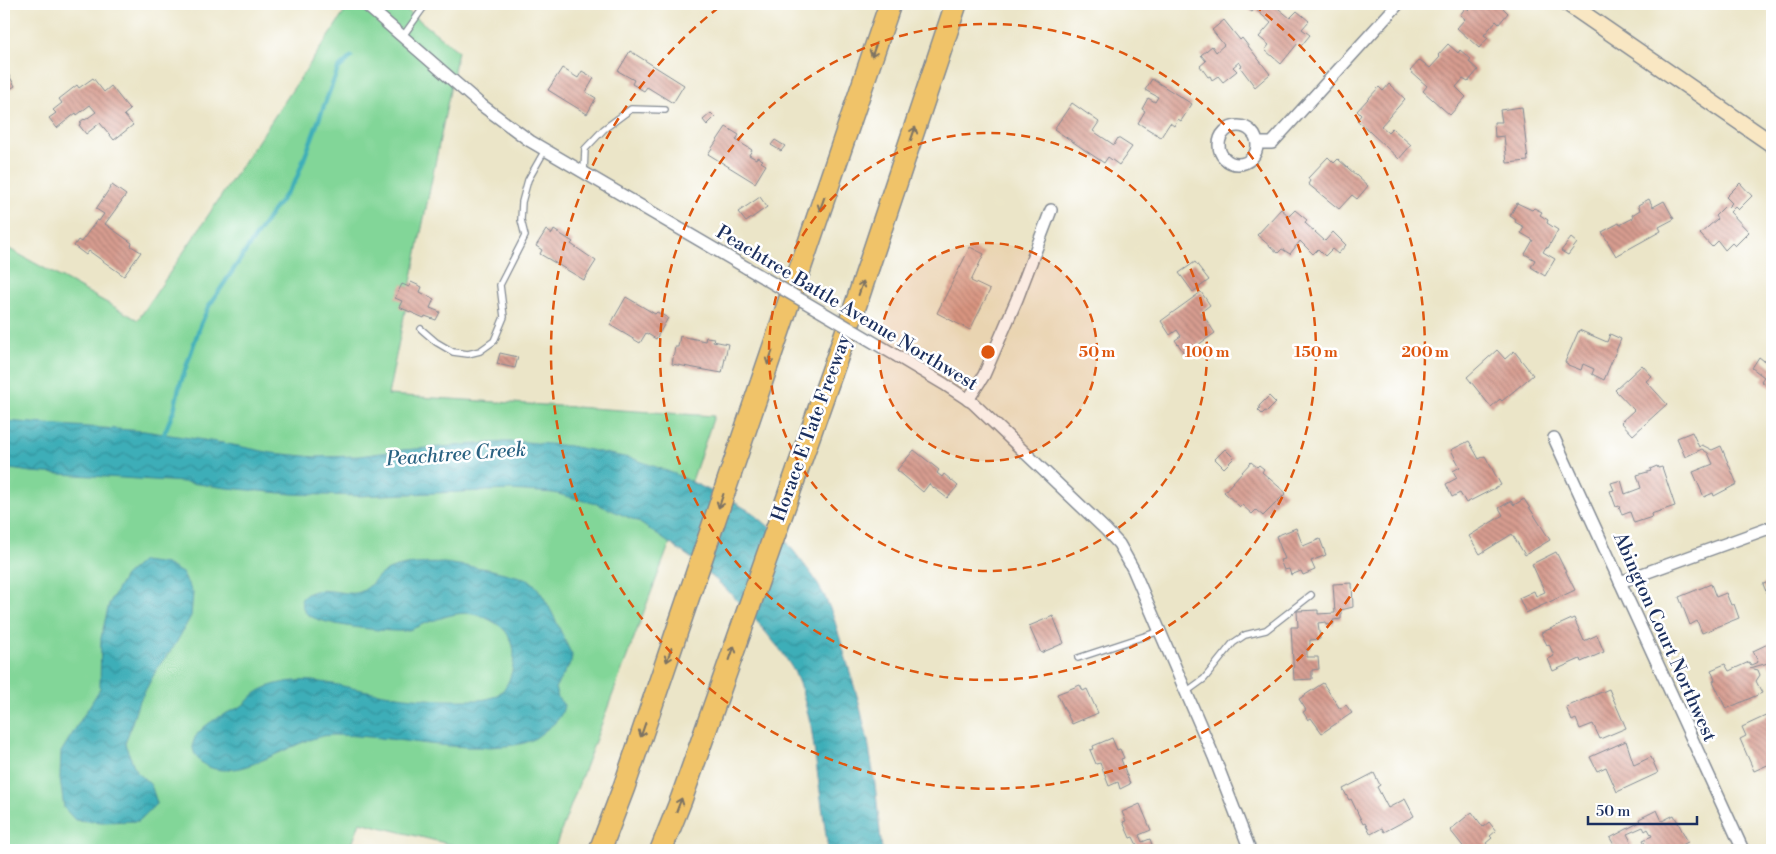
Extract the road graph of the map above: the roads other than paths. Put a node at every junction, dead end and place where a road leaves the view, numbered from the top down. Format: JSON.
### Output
{"nodes":[{"id":1,"x":365,"y":4,"type":"edge"},
{"id":2,"x":426,"y":4,"type":"edge"},
{"id":3,"x":890,"y":4,"type":"edge"},
{"id":4,"x":956,"y":4,"type":"edge"},
{"id":5,"x":1398,"y":4,"type":"edge"},
{"id":6,"x":1569,"y":4,"type":"edge"},
{"id":7,"x":403,"y":36,"type":"junction"},
{"id":8,"x":665,"y":110,"type":"dead end"},
{"id":9,"x":1258,"y":143,"type":"dead end"},
{"id":10,"x":1772,"y":144,"type":"edge"},
{"id":11,"x":545,"y":150,"type":"junction"},
{"id":12,"x":584,"y":173,"type":"junction"},
{"id":13,"x":1052,"y":210,"type":"dead end"},
{"id":14,"x":421,"y":330,"type":"dead end"},
{"id":15,"x":968,"y":400,"type":"junction"},
{"id":16,"x":1554,"y":438,"type":"dead end"},
{"id":17,"x":1772,"y":526,"type":"edge"},
{"id":18,"x":1620,"y":582,"type":"junction"},
{"id":19,"x":1311,"y":595,"type":"dead end"},
{"id":20,"x":1160,"y":632,"type":"junction"},
{"id":21,"x":1078,"y":658,"type":"dead end"},
{"id":22,"x":1186,"y":692,"type":"junction"},
{"id":23,"x":600,"y":850,"type":"edge"},
{"id":24,"x":661,"y":850,"type":"edge"},
{"id":25,"x":1250,"y":850,"type":"edge"},
{"id":26,"x":1743,"y":850,"type":"edge"}],
"edges":[{"from":1,"to":7,"type":"street","name":"Peachtree Battle Avenue Northwest"},
{"from":2,"to":7,"type":"lane"},
{"from":3,"to":23,"type":"highway","one_way":true},
{"from":24,"to":4,"type":"highway","name":"Horace E Tate Freeway","one_way":true},
{"from":5,"to":9,"type":"street"},
{"from":6,"to":10,"type":"street"},
{"from":7,"to":11,"type":"street","name":"Peachtree Battle Avenue Northwest"},
{"from":8,"to":12,"type":"lane"},
{"from":11,"to":12,"type":"street","name":"Peachtree Battle Avenue Northwest"},
{"from":11,"to":14,"type":"lane"},
{"from":12,"to":15,"type":"street","name":"Peachtree Battle Avenue Northwest","bridge":true},
{"from":13,"to":15,"type":"street"},
{"from":15,"to":20,"type":"street","name":"Peachtree Battle Avenue Northwest"},
{"from":16,"to":18,"type":"street","name":"Abington Court Northwest"},
{"from":17,"to":18,"type":"street"},
{"from":18,"to":26,"type":"street","name":"Abington Court Northwest"},
{"from":19,"to":22,"type":"lane"},
{"from":20,"to":21,"type":"lane"},
{"from":20,"to":22,"type":"street","name":"Peachtree Battle Avenue Northwest"},
{"from":22,"to":25,"type":"street","name":"Peachtree Battle Avenue Northwest"}]}
